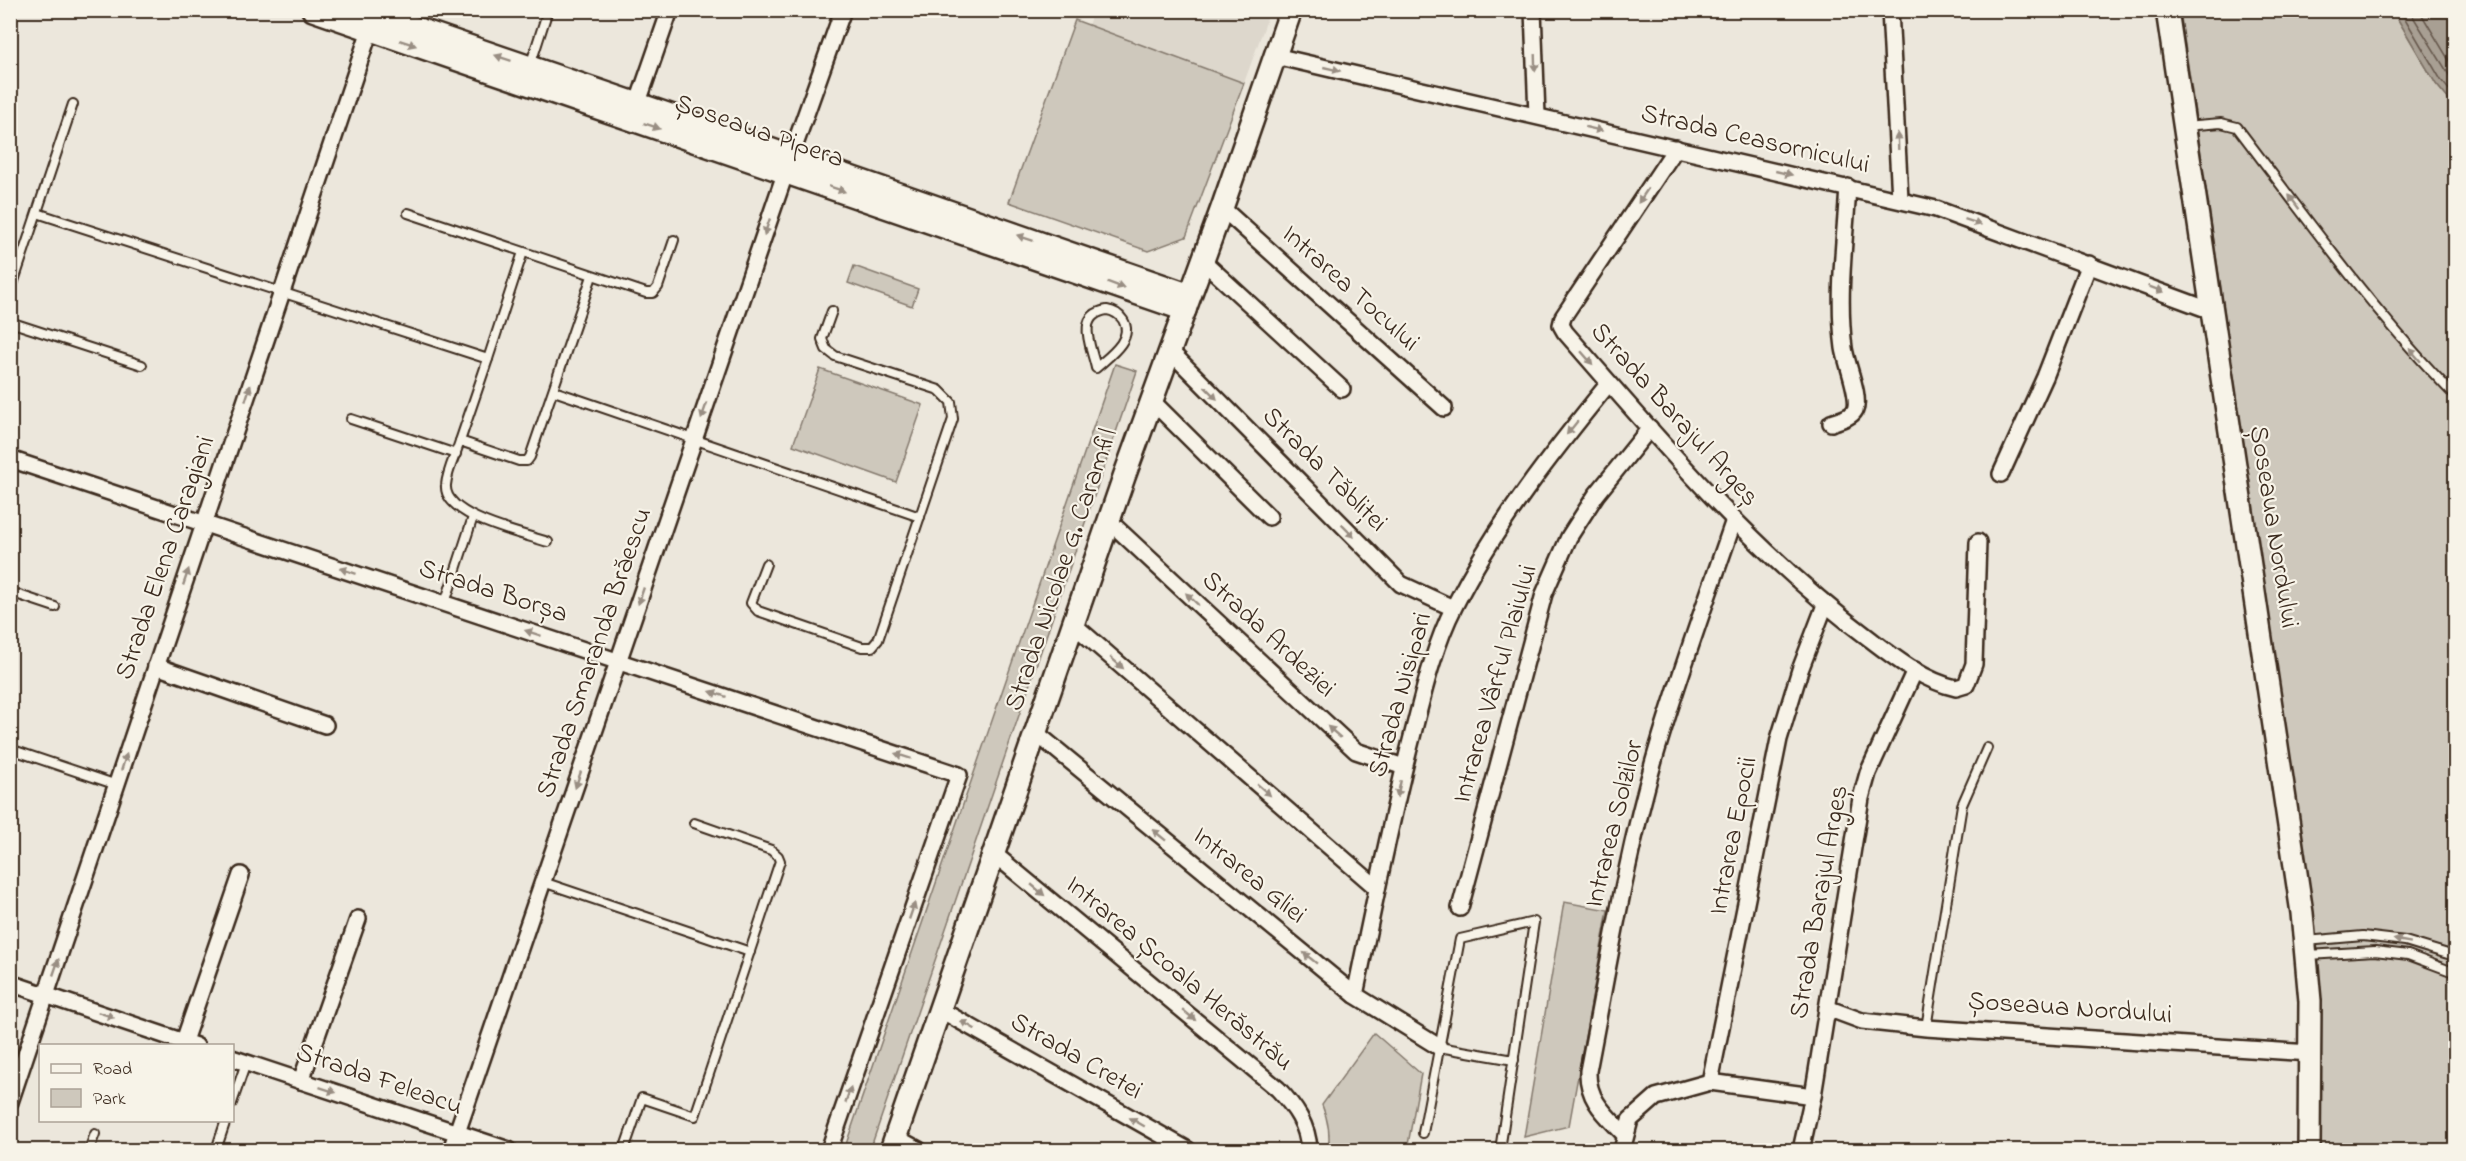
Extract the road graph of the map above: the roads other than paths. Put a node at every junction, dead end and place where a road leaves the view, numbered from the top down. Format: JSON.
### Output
{"nodes":[{"id":1,"x":313,"y":10,"type":"edge"},
{"id":2,"x":548,"y":10,"type":"edge"},
{"id":3,"x":670,"y":10,"type":"edge"},
{"id":4,"x":843,"y":10,"type":"edge"},
{"id":5,"x":1291,"y":10,"type":"edge"},
{"id":6,"x":1533,"y":10,"type":"edge"},
{"id":7,"x":1890,"y":10,"type":"edge"},
{"id":8,"x":2167,"y":10,"type":"edge"},
{"id":9,"x":371,"y":16,"type":"edge"},
{"id":10,"x":1275,"y":56,"type":"junction"},
{"id":11,"x":529,"y":68,"type":"junction"},
{"id":12,"x":73,"y":104,"type":"dead end"},
{"id":13,"x":637,"y":105,"type":"junction"},
{"id":14,"x":1537,"y":116,"type":"junction"},
{"id":15,"x":2184,"y":126,"type":"junction"},
{"id":16,"x":1676,"y":148,"type":"junction"},
{"id":17,"x":788,"y":164,"type":"junction"},
{"id":18,"x":1848,"y":187,"type":"junction"},
{"id":19,"x":1900,"y":199,"type":"junction"},
{"id":20,"x":1222,"y":208,"type":"junction"},
{"id":21,"x":37,"y":213,"type":"junction"},
{"id":22,"x":408,"y":213,"type":"dead end"},
{"id":23,"x":674,"y":240,"type":"dead end"},
{"id":24,"x":524,"y":252,"type":"junction"},
{"id":25,"x":1203,"y":261,"type":"junction"},
{"id":26,"x":2089,"y":264,"type":"junction"},
{"id":27,"x":592,"y":276,"type":"junction"},
{"id":28,"x":282,"y":292,"type":"junction"},
{"id":29,"x":10,"y":293,"type":"edge"},
{"id":30,"x":1188,"y":303,"type":"junction"},
{"id":31,"x":832,"y":311,"type":"dead end"},
{"id":32,"x":2212,"y":311,"type":"junction"},
{"id":33,"x":10,"y":322,"type":"edge"},
{"id":34,"x":1170,"y":351,"type":"junction"},
{"id":35,"x":488,"y":359,"type":"junction"},
{"id":36,"x":142,"y":365,"type":"dead end"},
{"id":37,"x":1096,"y":369,"type":"joint"},
{"id":38,"x":1609,"y":383,"type":"junction"},
{"id":39,"x":1342,"y":389,"type":"dead end"},
{"id":40,"x":554,"y":391,"type":"junction"},
{"id":41,"x":2456,"y":397,"type":"edge"},
{"id":42,"x":1152,"y":400,"type":"junction"},
{"id":43,"x":1444,"y":408,"type":"dead end"},
{"id":44,"x":351,"y":419,"type":"dead end"},
{"id":45,"x":1831,"y":423,"type":"dead end"},
{"id":46,"x":1650,"y":428,"type":"junction"},
{"id":47,"x":695,"y":439,"type":"junction"},
{"id":48,"x":460,"y":441,"type":"junction"},
{"id":49,"x":456,"y":454,"type":"junction"},
{"id":50,"x":10,"y":459,"type":"edge"},
{"id":51,"x":2001,"y":474,"type":"dead end"},
{"id":52,"x":473,"y":517,"type":"junction"},
{"id":53,"x":920,"y":517,"type":"junction"},
{"id":54,"x":1269,"y":517,"type":"dead end"},
{"id":55,"x":1734,"y":520,"type":"junction"},
{"id":56,"x":1109,"y":521,"type":"junction"},
{"id":57,"x":204,"y":523,"type":"junction"},
{"id":58,"x":548,"y":542,"type":"dead end"},
{"id":59,"x":1978,"y":543,"type":"dead end"},
{"id":60,"x":766,"y":564,"type":"dead end"},
{"id":61,"x":10,"y":592,"type":"edge"},
{"id":62,"x":444,"y":603,"type":"junction"},
{"id":63,"x":1825,"y":605,"type":"junction"},
{"id":64,"x":55,"y":607,"type":"dead end"},
{"id":65,"x":1453,"y":608,"type":"junction"},
{"id":66,"x":1072,"y":624,"type":"junction"},
{"id":67,"x":619,"y":661,"type":"junction"},
{"id":68,"x":156,"y":666,"type":"junction"},
{"id":69,"x":1915,"y":670,"type":"junction"},
{"id":70,"x":325,"y":725,"type":"dead end"},
{"id":71,"x":1035,"y":732,"type":"junction"},
{"id":72,"x":1987,"y":748,"type":"dead end"},
{"id":73,"x":10,"y":749,"type":"edge"},
{"id":74,"x":1404,"y":767,"type":"junction"},
{"id":75,"x":117,"y":785,"type":"junction"},
{"id":76,"x":694,"y":823,"type":"dead end"},
{"id":77,"x":993,"y":853,"type":"junction"},
{"id":78,"x":241,"y":875,"type":"dead end"},
{"id":79,"x":543,"y":882,"type":"junction"},
{"id":80,"x":1377,"y":888,"type":"junction"},
{"id":81,"x":1460,"y":908,"type":"dead end"},
{"id":82,"x":358,"y":920,"type":"dead end"},
{"id":83,"x":2306,"y":948,"type":"junction"},
{"id":84,"x":750,"y":952,"type":"junction"},
{"id":85,"x":2456,"y":961,"type":"edge"},
{"id":86,"x":2456,"y":973,"type":"edge"},
{"id":87,"x":10,"y":983,"type":"edge"},
{"id":88,"x":46,"y":995,"type":"junction"},
{"id":89,"x":1355,"y":995,"type":"junction"},
{"id":90,"x":1827,"y":1008,"type":"junction"},
{"id":91,"x":939,"y":1009,"type":"junction"},
{"id":92,"x":1926,"y":1028,"type":"junction"},
{"id":93,"x":190,"y":1043,"type":"edge"},
{"id":94,"x":1439,"y":1047,"type":"junction"},
{"id":95,"x":2311,"y":1053,"type":"junction"},
{"id":96,"x":239,"y":1060,"type":"edge"},
{"id":97,"x":1514,"y":1060,"type":"junction"},
{"id":98,"x":301,"y":1081,"type":"junction"},
{"id":99,"x":1710,"y":1082,"type":"junction"},
{"id":100,"x":234,"y":1091,"type":"edge"},
{"id":101,"x":1813,"y":1096,"type":"junction"},
{"id":102,"x":10,"y":1102,"type":"edge"},
{"id":103,"x":225,"y":1122,"type":"edge"},
{"id":104,"x":457,"y":1133,"type":"junction"},
{"id":105,"x":1423,"y":1133,"type":"dead end"},
{"id":106,"x":95,"y":1134,"type":"dead end"},
{"id":107,"x":1625,"y":1135,"type":"junction"},
{"id":108,"x":893,"y":1144,"type":"edge"},
{"id":109,"x":89,"y":1150,"type":"edge"},
{"id":110,"x":216,"y":1150,"type":"edge"},
{"id":111,"x":451,"y":1150,"type":"edge"},
{"id":112,"x":509,"y":1150,"type":"edge"},
{"id":113,"x":624,"y":1150,"type":"edge"},
{"id":114,"x":829,"y":1150,"type":"edge"},
{"id":115,"x":919,"y":1150,"type":"edge"},
{"id":116,"x":1188,"y":1150,"type":"edge"},
{"id":117,"x":1309,"y":1150,"type":"edge"},
{"id":118,"x":1500,"y":1150,"type":"edge"},
{"id":119,"x":1623,"y":1150,"type":"edge"},
{"id":120,"x":1801,"y":1150,"type":"edge"},
{"id":121,"x":2309,"y":1150,"type":"edge"}],
"edges":[{"from":1,"to":9,"type":"main road","name":"Șoseaua Pipera"},
{"from":2,"to":11,"type":"lane"},
{"from":3,"to":13,"type":"street"},
{"from":4,"to":17,"type":"street","name":"Strada Smaranda Brăescu"},
{"from":5,"to":10,"type":"main road","name":"Strada Nicolae G. Caramfil"},
{"from":6,"to":14,"type":"street","one_way":true},
{"from":19,"to":7,"type":"street","one_way":true},
{"from":8,"to":15,"type":"main road","name":"Șoseaua Nordului"},
{"from":11,"to":9,"type":"main road","name":"Șoseaua Pipera","one_way":true},
{"from":9,"to":17,"type":"main road","name":"Șoseaua Pipera","one_way":true},
{"from":9,"to":28,"type":"street","name":"Strada Elena Caragiani"},
{"from":10,"to":14,"type":"street","name":"Strada Ceasornicului","one_way":true},
{"from":10,"to":20,"type":"main road","name":"Strada Nicolae G. Caramfil"},
{"from":11,"to":13,"type":"main road","name":"Șoseaua Pipera"},
{"from":12,"to":21,"type":"lane"},
{"from":13,"to":17,"type":"main road","name":"Șoseaua Pipera"},
{"from":14,"to":16,"type":"street","name":"Strada Ceasornicului","one_way":true},
{"from":15,"to":32,"type":"main road","name":"Șoseaua Nordului"},
{"from":41,"to":15,"type":"lane","one_way":true},
{"from":16,"to":18,"type":"street","name":"Strada Ceasornicului","one_way":true},
{"from":16,"to":38,"type":"street","name":"Strada Barajul Argeș","one_way":true},
{"from":17,"to":30,"type":"main road","name":"Șoseaua Pipera"},
{"from":17,"to":47,"type":"street","name":"Strada Smaranda Brăescu","one_way":true},
{"from":18,"to":19,"type":"street","name":"Strada Ceasornicului"},
{"from":18,"to":45,"type":"street"},
{"from":19,"to":26,"type":"street","name":"Strada Ceasornicului","one_way":true},
{"from":20,"to":25,"type":"main road","name":"Strada Nicolae G. Caramfil"},
{"from":20,"to":43,"type":"street","name":"Intrarea Tocului"},
{"from":21,"to":28,"type":"lane"},
{"from":21,"to":29,"type":"lane"},
{"from":22,"to":24,"type":"lane"},
{"from":23,"to":27,"type":"lane"},
{"from":24,"to":27,"type":"lane"},
{"from":24,"to":35,"type":"lane"},
{"from":25,"to":30,"type":"main road","name":"Strada Nicolae G. Caramfil"},
{"from":25,"to":39,"type":"street"},
{"from":26,"to":32,"type":"street","name":"Strada Ceasornicului","one_way":true},
{"from":26,"to":51,"type":"street"},
{"from":27,"to":40,"type":"lane"},
{"from":28,"to":35,"type":"lane"},
{"from":57,"to":28,"type":"street","name":"Strada Elena Caragiani","one_way":true},
{"from":30,"to":34,"type":"main road","name":"Strada Nicolae G. Caramfil"},
{"from":31,"to":53,"type":"lane"},
{"from":32,"to":83,"type":"main road","name":"Șoseaua Nordului"},
{"from":33,"to":36,"type":"lane"},
{"from":34,"to":42,"type":"main road","name":"Strada Nicolae G. Caramfil"},
{"from":34,"to":65,"type":"street","name":"Strada Tăbliței","one_way":true},
{"from":35,"to":48,"type":"lane"},
{"from":37,"to":37,"type":"lane"},
{"from":38,"to":46,"type":"street","name":"Strada Barajul Argeș"},
{"from":38,"to":65,"type":"street","name":"Strada Nisipari","one_way":true},
{"from":40,"to":47,"type":"lane"},
{"from":40,"to":48,"type":"lane"},
{"from":42,"to":54,"type":"street"},
{"from":42,"to":56,"type":"main road","name":"Strada Nicolae G. Caramfil"},
{"from":44,"to":49,"type":"lane"},
{"from":46,"to":55,"type":"street","name":"Strada Barajul Argeș"},
{"from":46,"to":81,"type":"street","name":"Intrarea Vârful Plaiului"},
{"from":47,"to":53,"type":"lane"},
{"from":47,"to":67,"type":"street","name":"Strada Smaranda Brăescu","one_way":true},
{"from":48,"to":49,"type":"lane"},
{"from":49,"to":52,"type":"lane"},
{"from":50,"to":57,"type":"street","name":"Strada Borșa"},
{"from":52,"to":58,"type":"lane"},
{"from":52,"to":62,"type":"lane"},
{"from":53,"to":60,"type":"lane"},
{"from":55,"to":63,"type":"street","name":"Strada Barajul Argeș"},
{"from":55,"to":107,"type":"street","name":"Intrarea Solzilor"},
{"from":56,"to":66,"type":"main road","name":"Strada Nicolae G. Caramfil"},
{"from":74,"to":56,"type":"street","name":"Strada Ardeziei","one_way":true},
{"from":62,"to":57,"type":"street","name":"Strada Borșa","one_way":true},
{"from":68,"to":57,"type":"street","name":"Strada Elena Caragiani","one_way":true},
{"from":59,"to":69,"type":"street","name":"Strada Barajul Argeș"},
{"from":61,"to":64,"type":"lane"},
{"from":67,"to":62,"type":"street","name":"Strada Borșa","one_way":true},
{"from":63,"to":69,"type":"street","name":"Strada Barajul Argeș"},
{"from":63,"to":99,"type":"street","name":"Intrarea Epocii"},
{"from":65,"to":74,"type":"street","name":"Strada Nisipari"},
{"from":66,"to":71,"type":"main road","name":"Strada Nicolae G. Caramfil"},
{"from":66,"to":80,"type":"street","one_way":true},
{"from":67,"to":79,"type":"street","name":"Strada Smaranda Brăescu","one_way":true},
{"from":114,"to":67,"type":"street","name":"Strada Borșa","one_way":true},
{"from":68,"to":70,"type":"street"},
{"from":75,"to":68,"type":"street","name":"Strada Elena Caragiani","one_way":true},
{"from":69,"to":90,"type":"street","name":"Strada Barajul Argeș"},
{"from":71,"to":77,"type":"main road","name":"Strada Nicolae G. Caramfil"},
{"from":89,"to":71,"type":"street","name":"Intrarea Gliei","one_way":true},
{"from":72,"to":92,"type":"lane"},
{"from":73,"to":75,"type":"lane"},
{"from":74,"to":80,"type":"street","name":"Strada Nisipari","one_way":true},
{"from":88,"to":75,"type":"street","name":"Strada Elena Caragiani","one_way":true},
{"from":76,"to":84,"type":"lane"},
{"from":77,"to":91,"type":"main road","name":"Strada Nicolae G. Caramfil"},
{"from":77,"to":117,"type":"street","name":"Intrarea Școala Herăstrău","one_way":true},
{"from":78,"to":93,"type":"street"},
{"from":79,"to":84,"type":"lane"},
{"from":79,"to":104,"type":"street","name":"Strada Smaranda Brăescu"},
{"from":80,"to":89,"type":"street","name":"Strada Nisipari"},
{"from":82,"to":98,"type":"street"},
{"from":85,"to":83,"type":"lane","one_way":true},
{"from":83,"to":86,"type":"lane"},
{"from":83,"to":95,"type":"main road","name":"Șoseaua Nordului"},
{"from":84,"to":113,"type":"lane"},
{"from":87,"to":88,"type":"street"},
{"from":88,"to":93,"type":"street","one_way":true},
{"from":88,"to":102,"type":"street","name":"Strada Elena Caragiani"},
{"from":89,"to":94,"type":"street","name":"Intrarea Gliei"},
{"from":90,"to":92,"type":"street","name":"Șoseaua Nordului"},
{"from":90,"to":101,"type":"street","name":"Strada Barajul Argeș"},
{"from":91,"to":108,"type":"main road","name":"Strada Nicolae G. Caramfil"},
{"from":116,"to":91,"type":"street","name":"Strada Cretei","one_way":true},
{"from":92,"to":95,"type":"street","name":"Șoseaua Nordului"},
{"from":94,"to":97,"type":"lane"},
{"from":94,"to":97,"type":"lane"},
{"from":94,"to":105,"type":"lane"},
{"from":95,"to":121,"type":"main road","name":"Șoseaua Nordului"},
{"from":96,"to":98,"type":"street","name":"Strada Feleacu"},
{"from":96,"to":100,"type":"lane"},
{"from":97,"to":118,"type":"lane"},
{"from":98,"to":104,"type":"street","name":"Strada Feleacu","one_way":true},
{"from":99,"to":101,"type":"street"},
{"from":99,"to":107,"type":"street"},
{"from":101,"to":120,"type":"street","name":"Strada Barajul Argeș"},
{"from":103,"to":110,"type":"lane"},
{"from":104,"to":111,"type":"street","name":"Strada Smaranda Brăescu"},
{"from":104,"to":112,"type":"street","name":"Strada Feleacu"},
{"from":106,"to":109,"type":"lane"},
{"from":107,"to":119,"type":"street"},
{"from":108,"to":115,"type":"street"}]}
